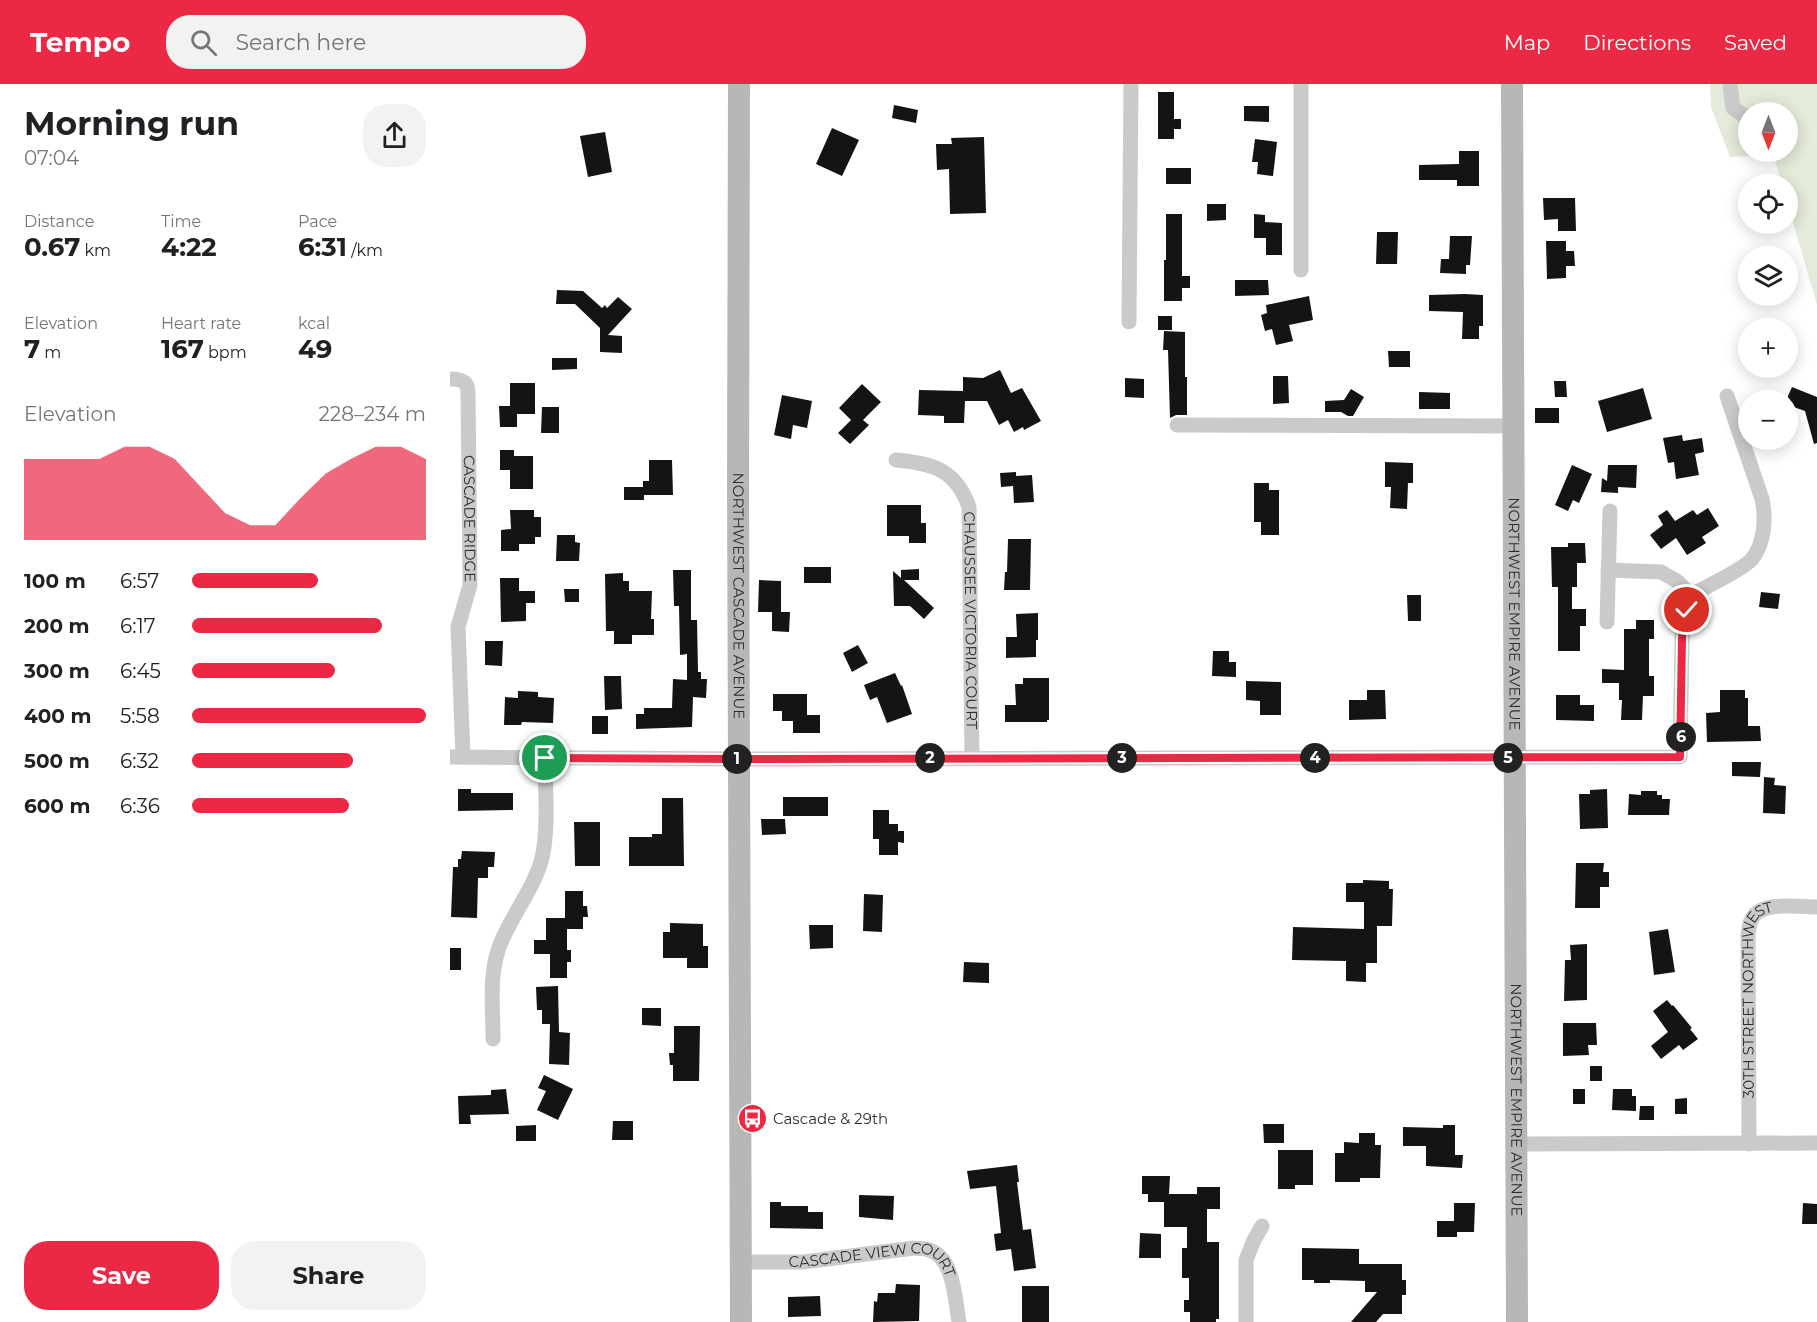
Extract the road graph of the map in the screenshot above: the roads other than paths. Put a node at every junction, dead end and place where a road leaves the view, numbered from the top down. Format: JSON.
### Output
{"nodes":[{"id":1,"x":739,"y":84,"type":"edge"},
{"id":2,"x":1131,"y":84,"type":"edge"},
{"id":3,"x":1301,"y":84,"type":"edge"},
{"id":4,"x":1512,"y":84,"type":"edge"},
{"id":5,"x":1730,"y":84,"type":"edge"},
{"id":6,"x":1738,"y":111,"type":"edge"},
{"id":7,"x":1301,"y":270,"type":"dead end"},
{"id":8,"x":1129,"y":322,"type":"dead end"},
{"id":9,"x":450,"y":379,"type":"edge"},
{"id":10,"x":1727,"y":396,"type":"dead end"},
{"id":11,"x":1178,"y":425,"type":"dead end"},
{"id":12,"x":1514,"y":426,"type":"junction"},
{"id":13,"x":896,"y":460,"type":"dead end"},
{"id":14,"x":1610,"y":511,"type":"dead end"},
{"id":15,"x":1608,"y":570,"type":"junction"},
{"id":16,"x":1693,"y":598,"type":"junction"},
{"id":17,"x":1606,"y":622,"type":"dead end"},
{"id":18,"x":456,"y":757,"type":"edge"},
{"id":19,"x":545,"y":758,"type":"junction"},
{"id":20,"x":972,"y":758,"type":"junction"},
{"id":21,"x":1516,"y":758,"type":"junction"},
{"id":22,"x":740,"y":759,"type":"junction"},
{"id":23,"x":1817,"y":907,"type":"edge"},
{"id":24,"x":493,"y":1040,"type":"dead end"},
{"id":25,"x":1817,"y":1143,"type":"edge"},
{"id":26,"x":1518,"y":1144,"type":"junction"},
{"id":27,"x":1749,"y":1144,"type":"junction"},
{"id":28,"x":1262,"y":1226,"type":"dead end"},
{"id":29,"x":741,"y":1262,"type":"junction"},
{"id":30,"x":741,"y":1322,"type":"edge"},
{"id":31,"x":959,"y":1322,"type":"edge"},
{"id":32,"x":1246,"y":1322,"type":"edge"},
{"id":33,"x":1518,"y":1322,"type":"edge"}],
"edges":[{"from":1,"to":22,"type":"street","name":"NORTHWEST CASCADE AVENUE"},
{"from":2,"to":8,"type":"street"},
{"from":3,"to":7,"type":"street"},
{"from":4,"to":12,"type":"street","name":"NORTHWEST EMPIRE AVENUE"},
{"from":5,"to":6,"type":"street"},
{"from":9,"to":18,"type":"street","name":"CASCADE RIDGE"},
{"from":10,"to":16,"type":"street"},
{"from":11,"to":12,"type":"street"},
{"from":12,"to":21,"type":"street","name":"NORTHWEST EMPIRE AVENUE"},
{"from":13,"to":20,"type":"street","name":"CHAUSSEE VICTORIA COURT"},
{"from":14,"to":15,"type":"street"},
{"from":15,"to":16,"type":"street"},
{"from":15,"to":17,"type":"street"},
{"from":16,"to":21,"type":"street"},
{"from":18,"to":19,"type":"street"},
{"from":19,"to":22,"type":"street"},
{"from":19,"to":24,"type":"street"},
{"from":20,"to":21,"type":"street"},
{"from":20,"to":22,"type":"street"},
{"from":21,"to":26,"type":"street","name":"NORTHWEST EMPIRE AVENUE"},
{"from":22,"to":29,"type":"street","name":"NORTHWEST CASCADE AVENUE"},
{"from":23,"to":27,"type":"street","name":"30TH STREET NORTHWEST"},
{"from":25,"to":27,"type":"street"},
{"from":26,"to":27,"type":"street"},
{"from":26,"to":33,"type":"street","name":"NORTHWEST EMPIRE AVENUE"},
{"from":28,"to":32,"type":"street"},
{"from":29,"to":30,"type":"street","name":"NORTHWEST CASCADE AVENUE"},
{"from":29,"to":31,"type":"street","name":"CASCADE VIEW COURT"}]}
